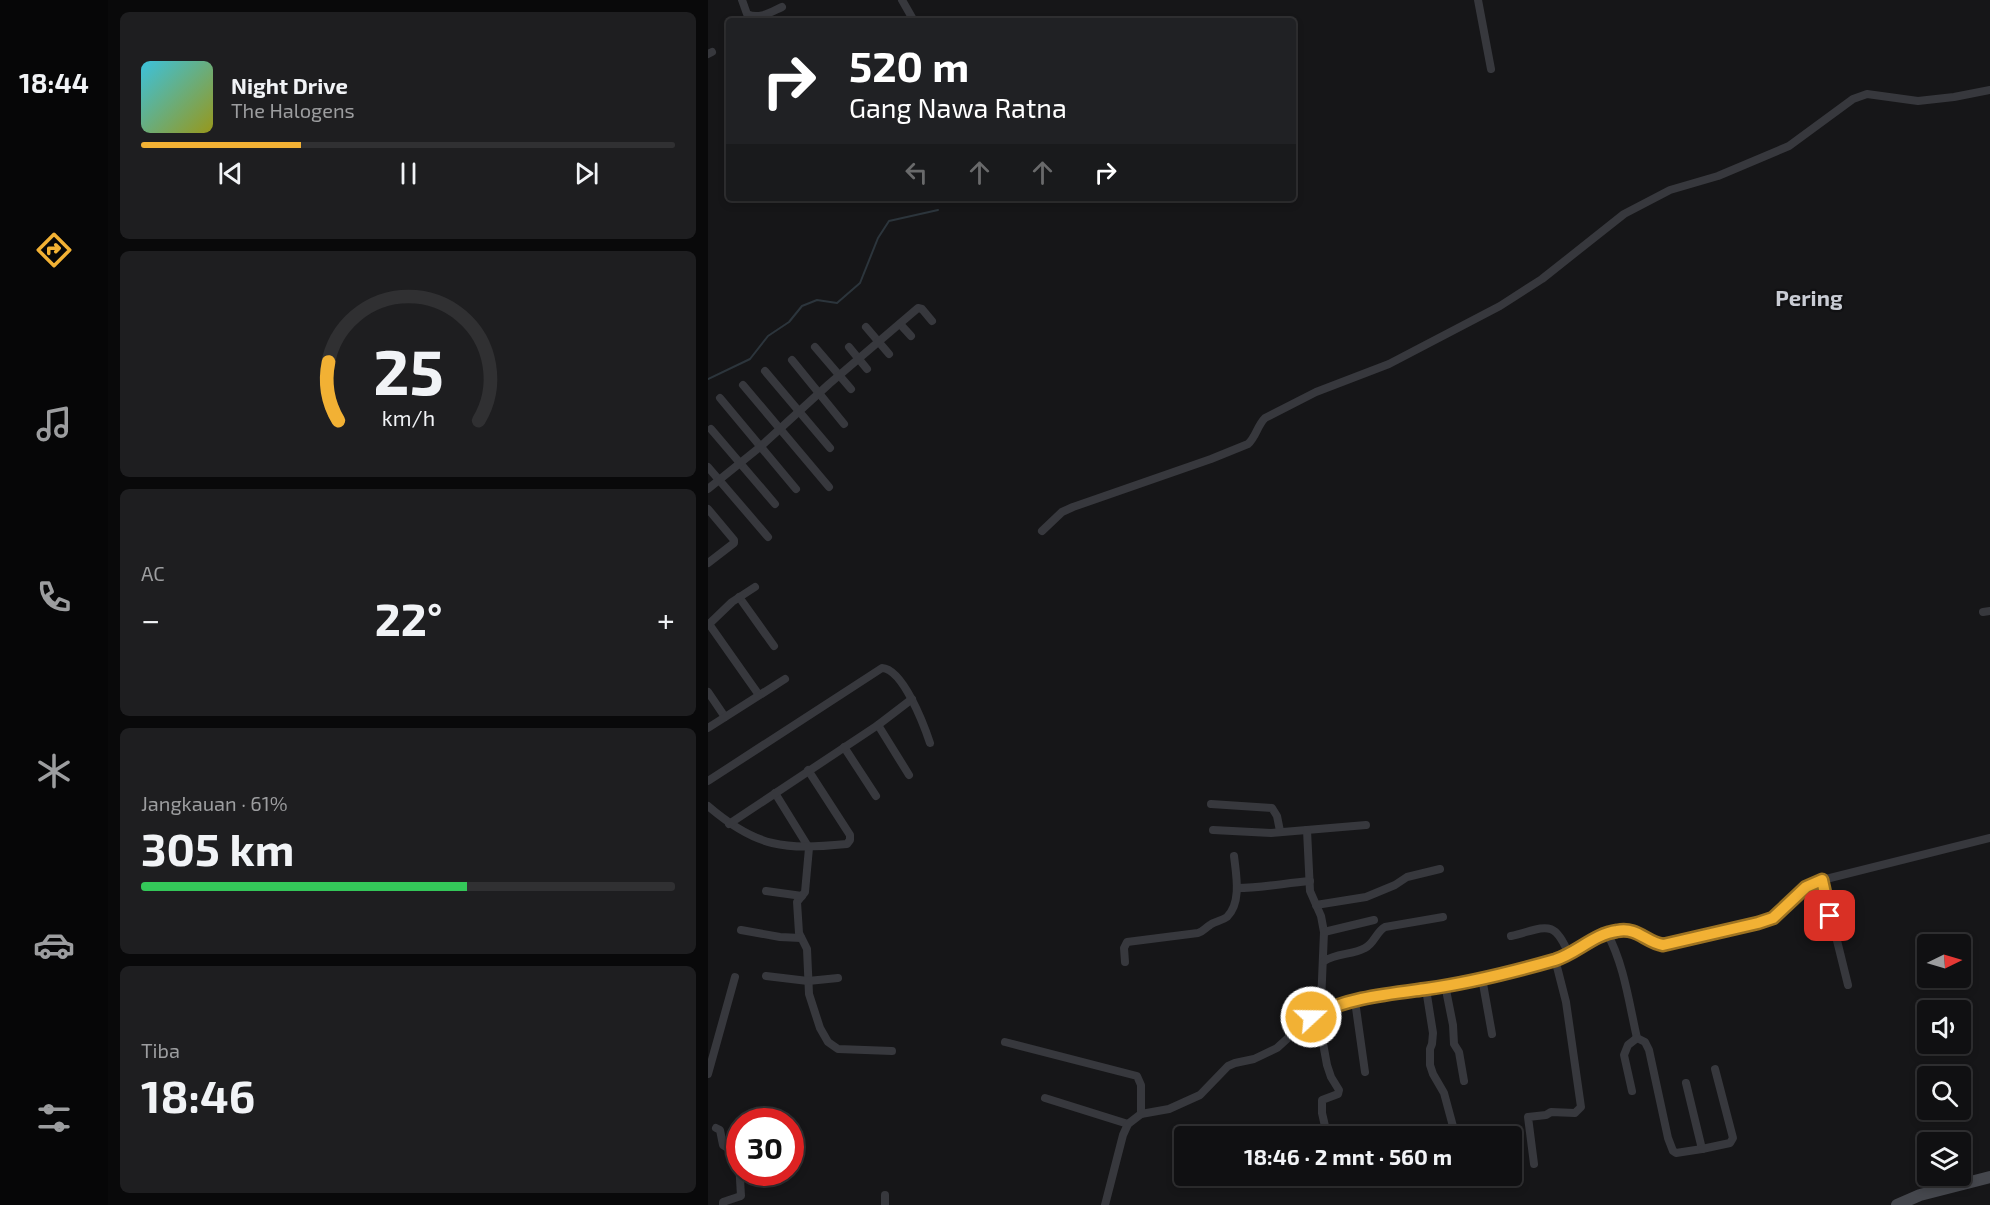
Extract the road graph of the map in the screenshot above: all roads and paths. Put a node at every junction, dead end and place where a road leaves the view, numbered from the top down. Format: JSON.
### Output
{"nodes":[{"id":1,"x":742,"y":0,"type":"edge"},
{"id":2,"x":902,"y":0,"type":"edge"},
{"id":3,"x":1478,"y":0,"type":"edge"},
{"id":4,"x":782,"y":7,"type":"dead end"},
{"id":5,"x":912,"y":18,"type":"edge"},
{"id":6,"x":1491,"y":69,"type":"dead end"},
{"id":7,"x":1990,"y":90,"type":"edge"},
{"id":8,"x":932,"y":321,"type":"dead end"},
{"id":9,"x":900,"y":324,"type":"junction"},
{"id":10,"x":866,"y":327,"type":"dead end"},
{"id":11,"x":911,"y":336,"type":"dead end"},
{"id":12,"x":879,"y":342,"type":"junction"},
{"id":13,"x":815,"y":347,"type":"dead end"},
{"id":14,"x":849,"y":347,"type":"dead end"},
{"id":15,"x":889,"y":354,"type":"dead end"},
{"id":16,"x":859,"y":359,"type":"junction"},
{"id":17,"x":792,"y":360,"type":"dead end"},
{"id":18,"x":867,"y":369,"type":"dead end"},
{"id":19,"x":765,"y":371,"type":"dead end"},
{"id":20,"x":839,"y":376,"type":"junction"},
{"id":21,"x":743,"y":386,"type":"dead end"},
{"id":22,"x":851,"y":389,"type":"dead end"},
{"id":23,"x":820,"y":393,"type":"junction"},
{"id":24,"x":720,"y":398,"type":"dead end"},
{"id":25,"x":799,"y":412,"type":"junction"},
{"id":26,"x":844,"y":423,"type":"dead end"},
{"id":27,"x":711,"y":429,"type":"dead end"},
{"id":28,"x":780,"y":429,"type":"junction"},
{"id":29,"x":760,"y":447,"type":"junction"},
{"id":30,"x":830,"y":448,"type":"dead end"},
{"id":31,"x":740,"y":464,"type":"junction"},
{"id":32,"x":708,"y":467,"type":"edge"},
{"id":33,"x":719,"y":480,"type":"junction"},
{"id":34,"x":829,"y":487,"type":"dead end"},
{"id":35,"x":708,"y":489,"type":"edge"},
{"id":36,"x":796,"y":489,"type":"dead end"},
{"id":37,"x":775,"y":504,"type":"dead end"},
{"id":38,"x":710,"y":515,"type":"edge"},
{"id":39,"x":1042,"y":531,"type":"dead end"},
{"id":40,"x":768,"y":537,"type":"dead end"},
{"id":41,"x":708,"y":563,"type":"edge"},
{"id":42,"x":755,"y":587,"type":"dead end"},
{"id":43,"x":739,"y":597,"type":"junction"},
{"id":44,"x":709,"y":625,"type":"edge"},
{"id":45,"x":774,"y":646,"type":"dead end"},
{"id":46,"x":785,"y":679,"type":"dead end"},
{"id":47,"x":708,"y":692,"type":"edge"},
{"id":48,"x":759,"y":695,"type":"junction"},
{"id":49,"x":912,"y":699,"type":"junction"},
{"id":50,"x":725,"y":717,"type":"junction"},
{"id":51,"x":878,"y":724,"type":"junction"},
{"id":52,"x":708,"y":728,"type":"edge"},
{"id":53,"x":930,"y":743,"type":"dead end"},
{"id":54,"x":844,"y":747,"type":"junction"},
{"id":55,"x":808,"y":770,"type":"junction"},
{"id":56,"x":909,"y":775,"type":"dead end"},
{"id":57,"x":708,"y":781,"type":"edge"},
{"id":58,"x":775,"y":793,"type":"junction"},
{"id":59,"x":876,"y":796,"type":"dead end"},
{"id":60,"x":1211,"y":804,"type":"dead end"},
{"id":61,"x":708,"y":806,"type":"edge"},
{"id":62,"x":729,"y":824,"type":"junction"},
{"id":63,"x":1366,"y":825,"type":"dead end"},
{"id":64,"x":1213,"y":830,"type":"dead end"},
{"id":65,"x":1307,"y":830,"type":"junction"},
{"id":66,"x":1280,"y":831,"type":"junction"},
{"id":67,"x":1990,"y":838,"type":"edge"},
{"id":68,"x":809,"y":848,"type":"junction"},
{"id":69,"x":1234,"y":856,"type":"dead end"},
{"id":70,"x":1440,"y":869,"type":"dead end"},
{"id":71,"x":1310,"y":880,"type":"junction"},
{"id":72,"x":1822,"y":880,"type":"junction"},
{"id":73,"x":1237,"y":888,"type":"junction"},
{"id":74,"x":766,"y":891,"type":"dead end"},
{"id":75,"x":802,"y":896,"type":"junction"},
{"id":76,"x":1316,"y":905,"type":"junction"},
{"id":77,"x":1443,"y":917,"type":"dead end"},
{"id":78,"x":1374,"y":920,"type":"dead end"},
{"id":79,"x":741,"y":930,"type":"dead end"},
{"id":80,"x":1324,"y":932,"type":"junction"},
{"id":81,"x":1607,"y":933,"type":"junction"},
{"id":82,"x":1511,"y":936,"type":"dead end"},
{"id":83,"x":801,"y":938,"type":"junction"},
{"id":84,"x":1569,"y":954,"type":"junction"},
{"id":85,"x":1555,"y":959,"type":"junction"},
{"id":86,"x":1324,"y":961,"type":"junction"},
{"id":87,"x":1125,"y":962,"type":"dead end"},
{"id":88,"x":766,"y":976,"type":"dead end"},
{"id":89,"x":735,"y":977,"type":"dead end"},
{"id":90,"x":838,"y":978,"type":"dead end"},
{"id":91,"x":1482,"y":978,"type":"junction"},
{"id":92,"x":808,"y":981,"type":"junction"},
{"id":93,"x":1445,"y":985,"type":"junction"},
{"id":94,"x":1848,"y":985,"type":"dead end"},
{"id":95,"x":1426,"y":989,"type":"junction"},
{"id":96,"x":1355,"y":1001,"type":"junction"},
{"id":97,"x":1319,"y":1012,"type":"junction"},
{"id":98,"x":1492,"y":1034,"type":"dead end"},
{"id":99,"x":1637,"y":1038,"type":"junction"},
{"id":100,"x":1005,"y":1042,"type":"dead end"},
{"id":101,"x":892,"y":1051,"type":"dead end"},
{"id":102,"x":1715,"y":1069,"type":"dead end"},
{"id":103,"x":1365,"y":1072,"type":"dead end"},
{"id":104,"x":708,"y":1074,"type":"edge"},
{"id":105,"x":1464,"y":1081,"type":"dead end"},
{"id":106,"x":1686,"y":1083,"type":"dead end"},
{"id":107,"x":1632,"y":1091,"type":"dead end"},
{"id":108,"x":1045,"y":1098,"type":"dead end"},
{"id":109,"x":1141,"y":1114,"type":"junction"},
{"id":110,"x":1128,"y":1124,"type":"junction"},
{"id":111,"x":1324,"y":1126,"type":"dead end"},
{"id":112,"x":1453,"y":1126,"type":"edge"},
{"id":113,"x":716,"y":1128,"type":"dead end"},
{"id":114,"x":1702,"y":1149,"type":"junction"},
{"id":115,"x":1534,"y":1164,"type":"dead end"},
{"id":116,"x":1990,"y":1177,"type":"edge"},
{"id":117,"x":885,"y":1195,"type":"dead end"},
{"id":118,"x":723,"y":1205,"type":"edge"},
{"id":119,"x":885,"y":1205,"type":"edge"},
{"id":120,"x":1105,"y":1205,"type":"edge"},
{"id":121,"x":1897,"y":1205,"type":"edge"}],
"edges":[{"from":1,"to":4,"type":"street"},
{"from":2,"to":5,"type":"street"},
{"from":3,"to":6,"type":"street"},
{"from":7,"to":39,"type":"street"},
{"from":8,"to":9,"type":"street"},
{"from":9,"to":11,"type":"street"},
{"from":9,"to":12,"type":"street"},
{"from":10,"to":12,"type":"street"},
{"from":12,"to":15,"type":"street"},
{"from":12,"to":16,"type":"street"},
{"from":13,"to":20,"type":"street"},
{"from":14,"to":16,"type":"street"},
{"from":16,"to":18,"type":"street"},
{"from":16,"to":20,"type":"street"},
{"from":17,"to":23,"type":"street"},
{"from":19,"to":25,"type":"street"},
{"from":20,"to":22,"type":"street"},
{"from":20,"to":23,"type":"street"},
{"from":21,"to":28,"type":"street"},
{"from":23,"to":25,"type":"street"},
{"from":23,"to":26,"type":"street"},
{"from":24,"to":29,"type":"street"},
{"from":25,"to":28,"type":"street"},
{"from":25,"to":30,"type":"street"},
{"from":27,"to":31,"type":"street"},
{"from":28,"to":29,"type":"street"},
{"from":28,"to":34,"type":"street"},
{"from":29,"to":31,"type":"street"},
{"from":29,"to":36,"type":"street"},
{"from":31,"to":33,"type":"street"},
{"from":31,"to":37,"type":"street"},
{"from":32,"to":33,"type":"street"},
{"from":33,"to":35,"type":"street"},
{"from":33,"to":40,"type":"street"},
{"from":38,"to":41,"type":"street"},
{"from":42,"to":43,"type":"street"},
{"from":43,"to":44,"type":"street"},
{"from":43,"to":45,"type":"street"},
{"from":44,"to":48,"type":"street"},
{"from":46,"to":48,"type":"street"},
{"from":47,"to":50,"type":"street"},
{"from":48,"to":50,"type":"street"},
{"from":49,"to":51,"type":"street"},
{"from":49,"to":53,"type":"street"},
{"from":49,"to":57,"type":"street"},
{"from":50,"to":52,"type":"street"},
{"from":51,"to":54,"type":"street"},
{"from":51,"to":56,"type":"street"},
{"from":54,"to":55,"type":"street"},
{"from":54,"to":59,"type":"street"},
{"from":55,"to":58,"type":"street"},
{"from":55,"to":68,"type":"street"},
{"from":58,"to":62,"type":"street"},
{"from":58,"to":68,"type":"street"},
{"from":60,"to":66,"type":"street"},
{"from":61,"to":62,"type":"street"},
{"from":62,"to":68,"type":"street"},
{"from":63,"to":65,"type":"street"},
{"from":64,"to":66,"type":"street"},
{"from":65,"to":66,"type":"street"},
{"from":65,"to":71,"type":"street"},
{"from":67,"to":72,"type":"street"},
{"from":68,"to":75,"type":"street"},
{"from":69,"to":73,"type":"street"},
{"from":70,"to":76,"type":"street"},
{"from":71,"to":73,"type":"street"},
{"from":71,"to":76,"type":"street"},
{"from":72,"to":81,"type":"street"},
{"from":72,"to":94,"type":"street"},
{"from":73,"to":87,"type":"street"},
{"from":74,"to":75,"type":"street"},
{"from":75,"to":83,"type":"street"},
{"from":76,"to":80,"type":"street"},
{"from":77,"to":86,"type":"street"},
{"from":78,"to":80,"type":"street"},
{"from":79,"to":83,"type":"street"},
{"from":80,"to":86,"type":"street"},
{"from":81,"to":84,"type":"street"},
{"from":81,"to":99,"type":"street"},
{"from":82,"to":84,"type":"street"},
{"from":83,"to":92,"type":"street"},
{"from":84,"to":85,"type":"street"},
{"from":85,"to":91,"type":"street"},
{"from":85,"to":115,"type":"street"},
{"from":86,"to":97,"type":"street"},
{"from":88,"to":92,"type":"street"},
{"from":89,"to":104,"type":"street"},
{"from":90,"to":92,"type":"street"},
{"from":91,"to":93,"type":"street"},
{"from":91,"to":98,"type":"street"},
{"from":92,"to":101,"type":"street"},
{"from":93,"to":95,"type":"street"},
{"from":93,"to":105,"type":"street"},
{"from":95,"to":96,"type":"street"},
{"from":95,"to":112,"type":"street"},
{"from":96,"to":97,"type":"street"},
{"from":96,"to":103,"type":"street"},
{"from":97,"to":109,"type":"street"},
{"from":97,"to":111,"type":"street"},
{"from":99,"to":107,"type":"street"},
{"from":99,"to":114,"type":"street"},
{"from":100,"to":109,"type":"street"},
{"from":102,"to":114,"type":"street"},
{"from":106,"to":114,"type":"street"},
{"from":108,"to":110,"type":"street"},
{"from":109,"to":110,"type":"street"},
{"from":110,"to":120,"type":"street"},
{"from":113,"to":118,"type":"street"},
{"from":116,"to":121,"type":"street"},
{"from":117,"to":119,"type":"street"}]}
